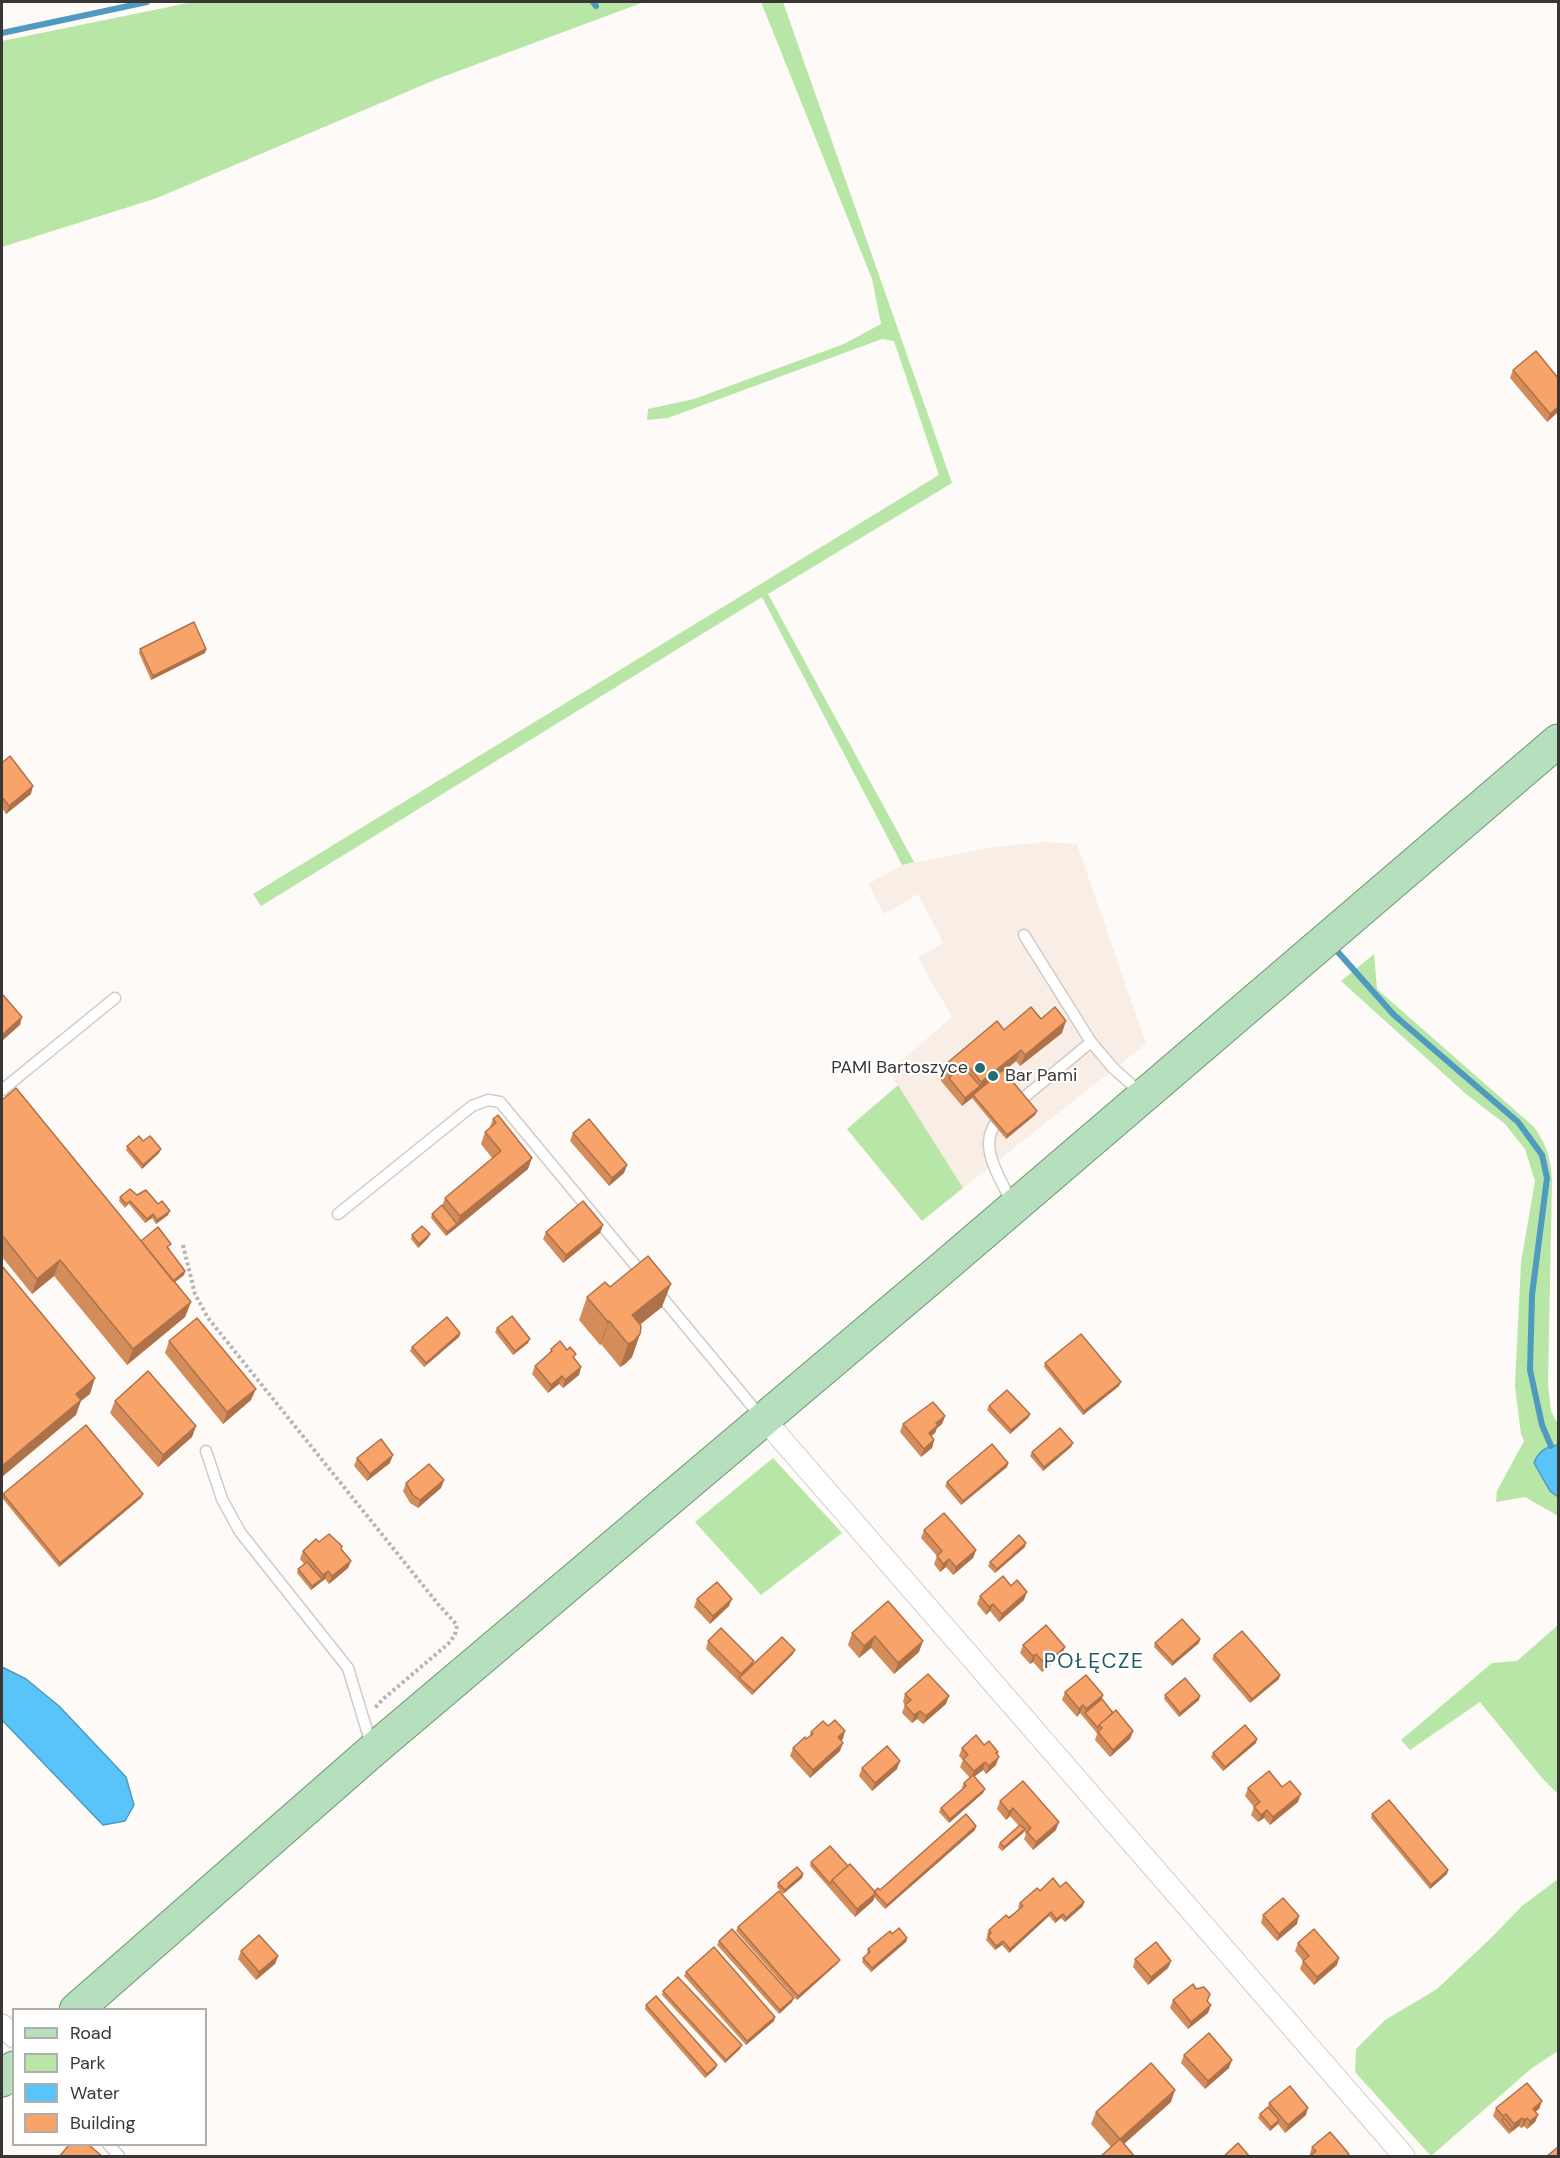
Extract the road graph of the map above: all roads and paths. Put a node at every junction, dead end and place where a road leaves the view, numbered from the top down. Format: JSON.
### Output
{"nodes":[{"id":1,"x":1558,"y":741,"type":"edge"},
{"id":2,"x":1024,"y":934,"type":"dead end"},
{"id":3,"x":115,"y":998,"type":"dead end"},
{"id":4,"x":1091,"y":1042,"type":"junction"},
{"id":5,"x":2,"y":1090,"type":"edge"},
{"id":6,"x":1143,"y":1095,"type":"junction"},
{"id":7,"x":1013,"y":1206,"type":"junction"},
{"id":8,"x":338,"y":1214,"type":"dead end"},
{"id":9,"x":183,"y":1245,"type":"dead end"},
{"id":10,"x":764,"y":1419,"type":"junction"},
{"id":11,"x":206,"y":1450,"type":"dead end"},
{"id":12,"x":368,"y":1736,"type":"junction"},
{"id":13,"x":77,"y":2008,"type":"edge"},
{"id":14,"x":1404,"y":2157,"type":"edge"}],
"edges":[{"from":1,"to":6,"type":"main road"},
{"from":2,"to":4,"type":"lane"},
{"from":3,"to":5,"type":"lane"},
{"from":4,"to":6,"type":"lane"},
{"from":4,"to":7,"type":"lane"},
{"from":6,"to":7,"type":"main road"},
{"from":7,"to":10,"type":"main road"},
{"from":8,"to":10,"type":"lane"},
{"from":9,"to":12,"type":"path"},
{"from":10,"to":12,"type":"main road"},
{"from":10,"to":14,"type":"street"},
{"from":11,"to":12,"type":"lane"},
{"from":12,"to":13,"type":"main road"}]}
